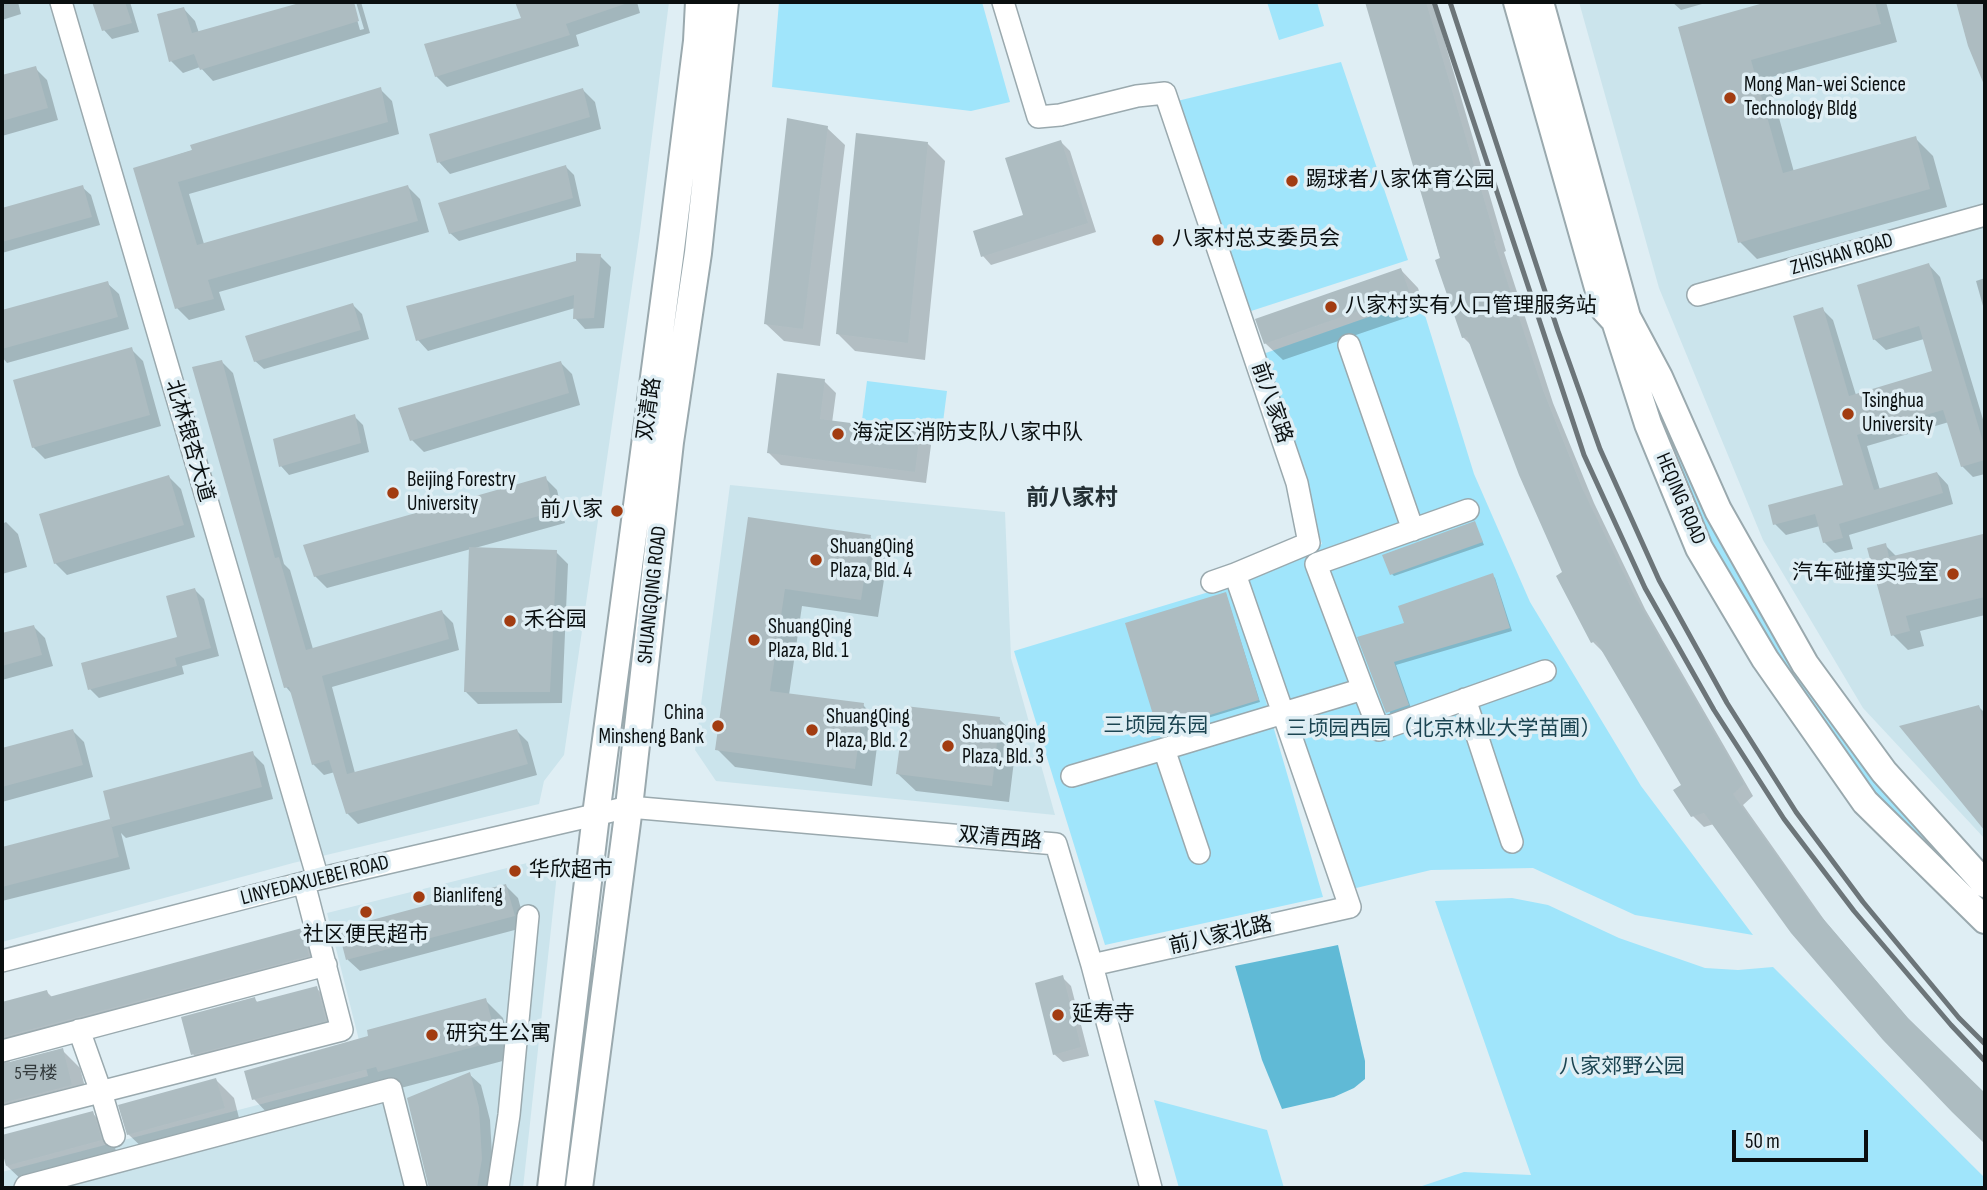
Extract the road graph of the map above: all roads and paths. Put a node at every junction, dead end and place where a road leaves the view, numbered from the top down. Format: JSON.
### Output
{"nodes":[{"id":1,"x":61,"y":2,"type":"edge"},
{"id":2,"x":699,"y":2,"type":"edge"},
{"id":3,"x":725,"y":2,"type":"edge"},
{"id":4,"x":1003,"y":2,"type":"edge"},
{"id":5,"x":1517,"y":2,"type":"edge"},
{"id":6,"x":1540,"y":2,"type":"edge"},
{"id":7,"x":1985,"y":215,"type":"edge"},
{"id":8,"x":1699,"y":295,"type":"dead end"},
{"id":9,"x":1349,"y":345,"type":"dead end"},
{"id":10,"x":1468,"y":510,"type":"dead end"},
{"id":11,"x":1413,"y":530,"type":"junction"},
{"id":12,"x":1235,"y":574,"type":"junction"},
{"id":13,"x":1212,"y":582,"type":"dead end"},
{"id":14,"x":1545,"y":671,"type":"dead end"},
{"id":15,"x":1363,"y":688,"type":"junction"},
{"id":16,"x":1465,"y":699,"type":"junction"},
{"id":17,"x":1283,"y":714,"type":"junction"},
{"id":18,"x":1164,"y":749,"type":"junction"},
{"id":19,"x":1072,"y":776,"type":"dead end"},
{"id":20,"x":629,"y":807,"type":"junction"},
{"id":21,"x":596,"y":815,"type":"junction"},
{"id":22,"x":1512,"y":842,"type":"dead end"},
{"id":23,"x":1199,"y":853,"type":"dead end"},
{"id":24,"x":311,"y":881,"type":"junction"},
{"id":25,"x":1985,"y":884,"type":"edge"},
{"id":26,"x":528,"y":916,"type":"dead end"},
{"id":27,"x":1985,"y":920,"type":"edge"},
{"id":28,"x":2,"y":961,"type":"edge"},
{"id":29,"x":326,"y":965,"type":"junction"},
{"id":30,"x":1092,"y":965,"type":"junction"},
{"id":31,"x":79,"y":1030,"type":"junction"},
{"id":32,"x":2,"y":1051,"type":"edge"},
{"id":33,"x":101,"y":1092,"type":"junction"},
{"id":34,"x":2,"y":1117,"type":"edge"},
{"id":35,"x":114,"y":1136,"type":"dead end"},
{"id":36,"x":25,"y":1188,"type":"edge"},
{"id":37,"x":416,"y":1188,"type":"edge"},
{"id":38,"x":498,"y":1188,"type":"edge"},
{"id":39,"x":551,"y":1188,"type":"edge"},
{"id":40,"x":579,"y":1188,"type":"edge"},
{"id":41,"x":1151,"y":1188,"type":"edge"}],
"edges":[{"from":1,"to":24,"type":"street","name":"北林银杏大道"},
{"from":2,"to":21,"type":"main road","name":"双清路"},
{"from":3,"to":20,"type":"main road","name":"SHUANGQING ROAD"},
{"from":4,"to":12,"type":"street","name":"前八家路"},
{"from":5,"to":27,"type":"main road","name":"HEQING ROAD"},
{"from":6,"to":25,"type":"main road","name":"HEQING ROAD"},
{"from":7,"to":8,"type":"street","name":"ZHISHAN ROAD"},
{"from":9,"to":11,"type":"street"},
{"from":10,"to":11,"type":"street"},
{"from":11,"to":15,"type":"street"},
{"from":12,"to":13,"type":"street"},
{"from":12,"to":17,"type":"street"},
{"from":14,"to":16,"type":"street"},
{"from":15,"to":16,"type":"street"},
{"from":15,"to":17,"type":"street"},
{"from":16,"to":22,"type":"street"},
{"from":17,"to":18,"type":"street"},
{"from":17,"to":30,"type":"street","name":"前八家北路"},
{"from":18,"to":19,"type":"street"},
{"from":18,"to":23,"type":"street"},
{"from":20,"to":21,"type":"street","name":"LINYEDAXUEBEI ROAD"},
{"from":20,"to":30,"type":"street","name":"双清西路"},
{"from":20,"to":40,"type":"main road","name":"SHUANGQING ROAD"},
{"from":21,"to":24,"type":"street","name":"LINYEDAXUEBEI ROAD"},
{"from":21,"to":39,"type":"main road"},
{"from":24,"to":28,"type":"street","name":"LINYEDAXUEBEI ROAD"},
{"from":24,"to":29,"type":"street","name":"北林银杏大道"},
{"from":26,"to":38,"type":"street"},
{"from":29,"to":31,"type":"street"},
{"from":29,"to":33,"type":"street","name":"北林银杏大道"},
{"from":30,"to":41,"type":"street","name":"双清西路"},
{"from":31,"to":32,"type":"street"},
{"from":31,"to":33,"type":"street"},
{"from":33,"to":34,"type":"street"},
{"from":33,"to":35,"type":"street"},
{"from":36,"to":37,"type":"street"}]}
